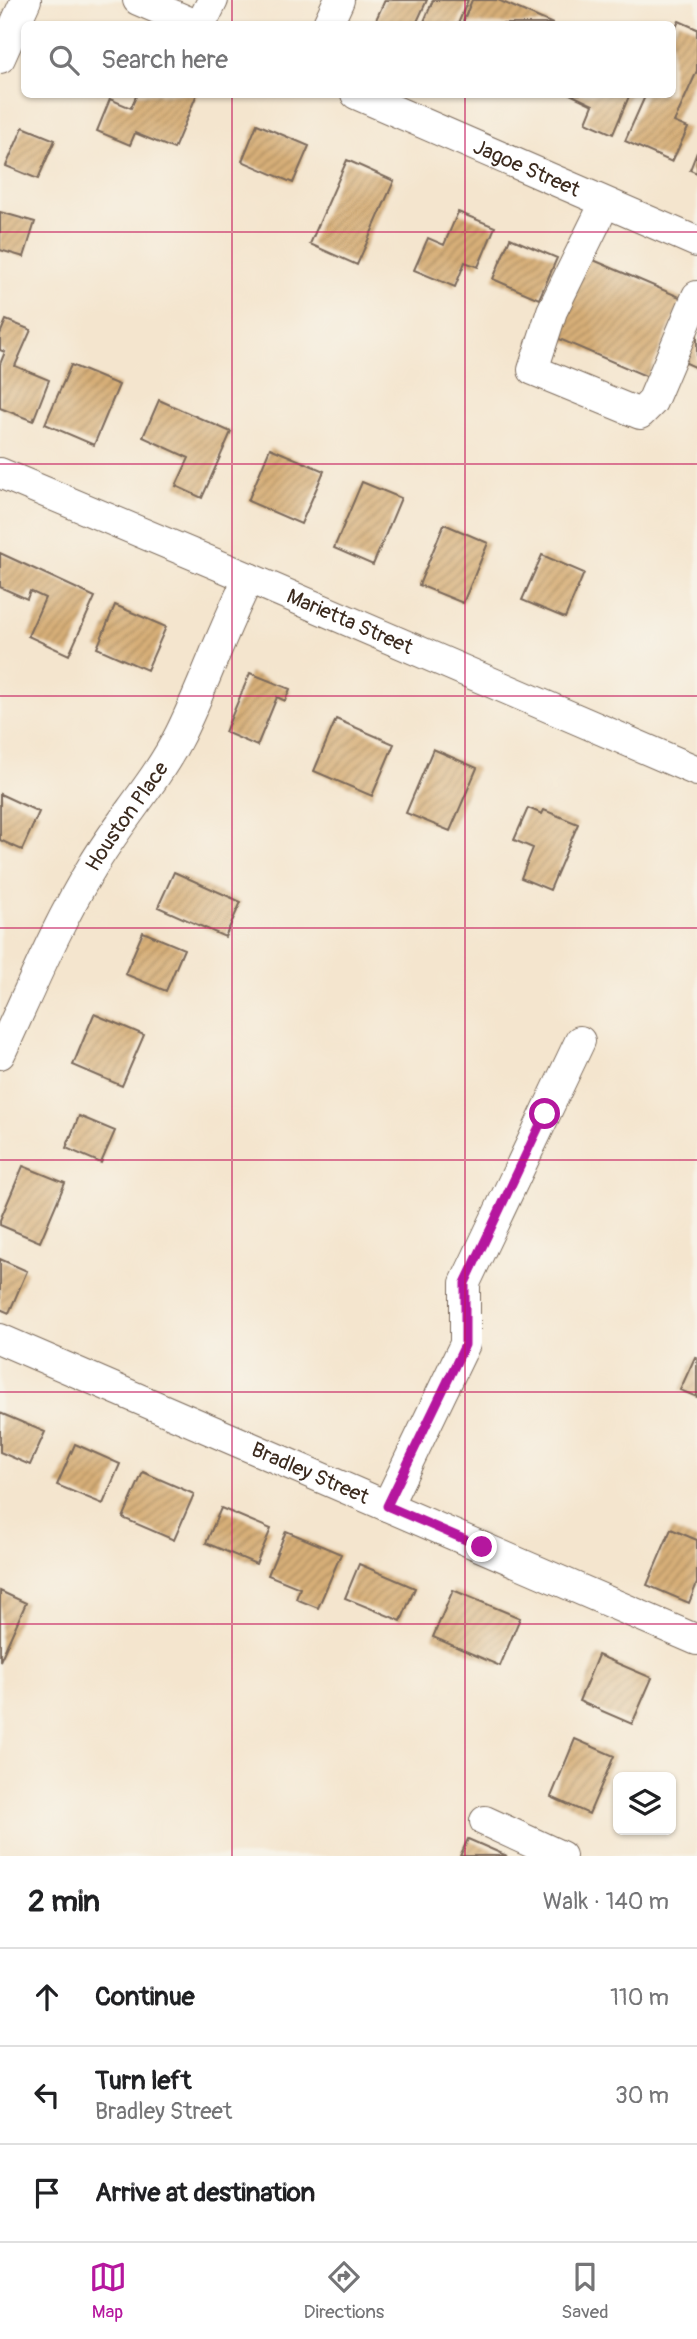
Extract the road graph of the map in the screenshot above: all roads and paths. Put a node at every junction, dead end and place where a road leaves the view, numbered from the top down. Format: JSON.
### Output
{"nodes":[{"id":1,"x":26,"y":0,"type":"edge"},
{"id":2,"x":138,"y":0,"type":"edge"},
{"id":3,"x":213,"y":0,"type":"edge"},
{"id":4,"x":339,"y":0,"type":"edge"},
{"id":5,"x":187,"y":21,"type":"edge"},
{"id":6,"x":202,"y":21,"type":"edge"},
{"id":7,"x":329,"y":21,"type":"edge"},
{"id":8,"x":0,"y":58,"type":"edge"},
{"id":9,"x":365,"y":98,"type":"edge"},
{"id":10,"x":605,"y":202,"type":"junction"},
{"id":11,"x":697,"y":242,"type":"edge"},
{"id":12,"x":697,"y":296,"type":"edge"},
{"id":13,"x":0,"y":473,"type":"edge"},
{"id":14,"x":249,"y":578,"type":"junction"},
{"id":15,"x":697,"y":771,"type":"edge"},
{"id":16,"x":580,"y":1041,"type":"dead end"},
{"id":17,"x":0,"y":1054,"type":"edge"},
{"id":18,"x":0,"y":1339,"type":"edge"},
{"id":19,"x":387,"y":1506,"type":"junction"},
{"id":20,"x":697,"y":1640,"type":"edge"},
{"id":21,"x":485,"y":1821,"type":"dead end"},
{"id":22,"x":561,"y":1856,"type":"edge"}],
"edges":[{"from":1,"to":8,"type":"street"},
{"from":2,"to":5,"type":"street"},
{"from":3,"to":6,"type":"street"},
{"from":4,"to":7,"type":"street"},
{"from":9,"to":10,"type":"street","name":"Jagoe Street"},
{"from":10,"to":11,"type":"street","name":"Jagoe Street"},
{"from":10,"to":12,"type":"street"},
{"from":13,"to":14,"type":"street","name":"Marietta Street"},
{"from":14,"to":15,"type":"street","name":"Marietta Street"},
{"from":14,"to":17,"type":"street","name":"Houston Place"},
{"from":16,"to":19,"type":"street"},
{"from":18,"to":19,"type":"street","name":"Bradley Street"},
{"from":19,"to":20,"type":"street","name":"Bradley Street"},
{"from":21,"to":22,"type":"street"}]}
